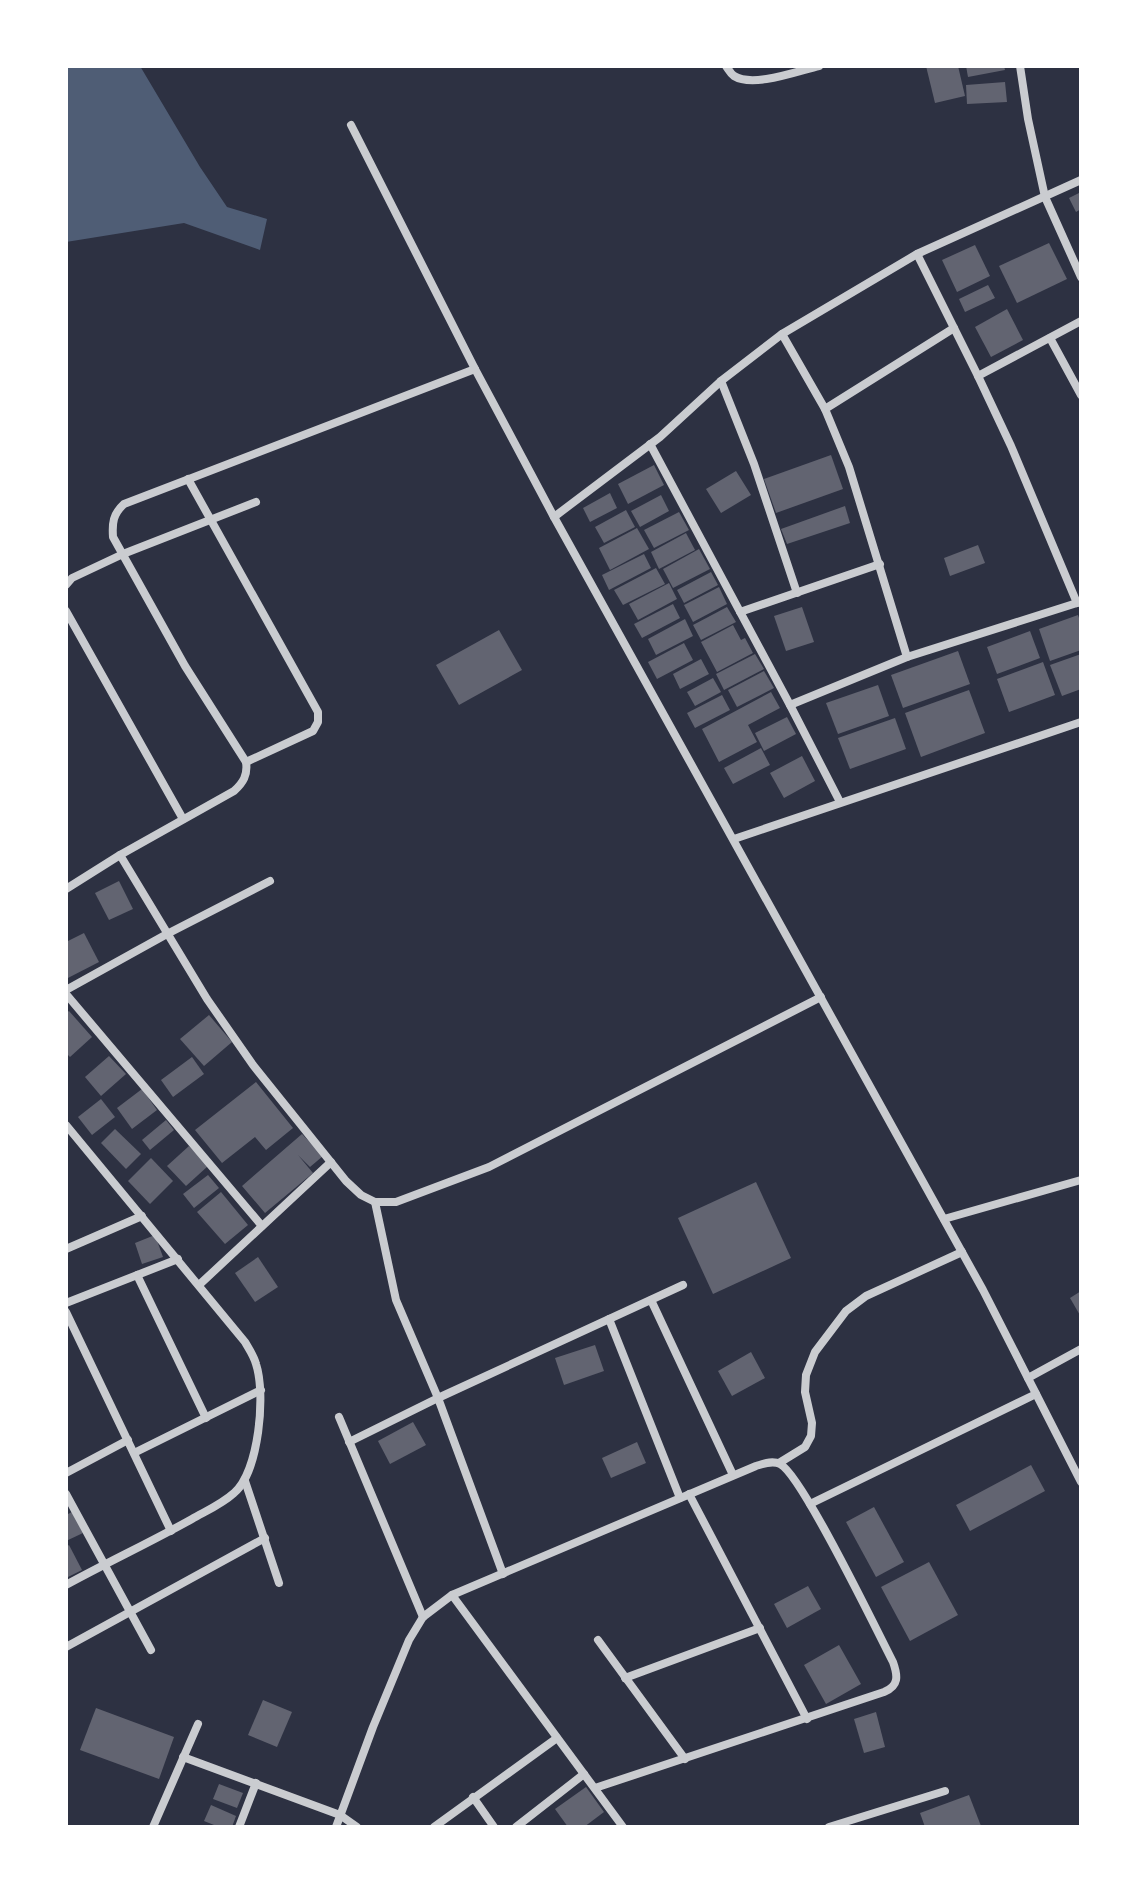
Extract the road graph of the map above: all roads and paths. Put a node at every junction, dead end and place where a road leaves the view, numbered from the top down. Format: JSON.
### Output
{"nodes":[{"id":1,"x":726,"y":66,"type":"edge"},
{"id":2,"x":819,"y":66,"type":"edge"},
{"id":3,"x":1020,"y":66,"type":"edge"},
{"id":4,"x":351,"y":125,"type":"dead end"},
{"id":5,"x":1081,"y":180,"type":"edge"},
{"id":6,"x":1045,"y":197,"type":"junction"},
{"id":7,"x":917,"y":254,"type":"junction"},
{"id":8,"x":1081,"y":277,"type":"edge"},
{"id":9,"x":1081,"y":321,"type":"edge"},
{"id":10,"x":954,"y":328,"type":"junction"},
{"id":11,"x":782,"y":334,"type":"junction"},
{"id":12,"x":1050,"y":338,"type":"junction"},
{"id":13,"x":475,"y":369,"type":"junction"},
{"id":14,"x":978,"y":376,"type":"junction"},
{"id":15,"x":721,"y":381,"type":"junction"},
{"id":16,"x":1081,"y":395,"type":"edge"},
{"id":17,"x":825,"y":409,"type":"junction"},
{"id":18,"x":650,"y":444,"type":"junction"},
{"id":19,"x":188,"y":479,"type":"junction"},
{"id":20,"x":256,"y":502,"type":"dead end"},
{"id":21,"x":554,"y":517,"type":"junction"},
{"id":22,"x":210,"y":518,"type":"junction"},
{"id":23,"x":123,"y":554,"type":"junction"},
{"id":24,"x":880,"y":564,"type":"junction"},
{"id":25,"x":66,"y":585,"type":"edge"},
{"id":26,"x":797,"y":593,"type":"junction"},
{"id":27,"x":1079,"y":602,"type":"edge"},
{"id":28,"x":66,"y":611,"type":"edge"},
{"id":29,"x":740,"y":612,"type":"junction"},
{"id":30,"x":907,"y":657,"type":"junction"},
{"id":31,"x":790,"y":705,"type":"junction"},
{"id":32,"x":1081,"y":722,"type":"edge"},
{"id":33,"x":246,"y":762,"type":"junction"},
{"id":34,"x":840,"y":802,"type":"junction"},
{"id":35,"x":183,"y":819,"type":"junction"},
{"id":36,"x":734,"y":839,"type":"junction"},
{"id":37,"x":120,"y":855,"type":"junction"},
{"id":38,"x":270,"y":881,"type":"dead end"},
{"id":39,"x":66,"y":889,"type":"edge"},
{"id":40,"x":167,"y":934,"type":"junction"},
{"id":41,"x":66,"y":992,"type":"edge"},
{"id":42,"x":821,"y":997,"type":"junction"},
{"id":43,"x":66,"y":1125,"type":"edge"},
{"id":44,"x":331,"y":1162,"type":"junction"},
{"id":45,"x":1081,"y":1180,"type":"edge"},
{"id":46,"x":375,"y":1202,"type":"junction"},
{"id":47,"x":142,"y":1216,"type":"junction"},
{"id":48,"x":944,"y":1219,"type":"junction"},
{"id":49,"x":262,"y":1226,"type":"junction"},
{"id":50,"x":66,"y":1249,"type":"edge"},
{"id":51,"x":962,"y":1252,"type":"junction"},
{"id":52,"x":178,"y":1259,"type":"junction"},
{"id":53,"x":137,"y":1275,"type":"junction"},
{"id":54,"x":199,"y":1285,"type":"junction"},
{"id":55,"x":683,"y":1285,"type":"dead end"},
{"id":56,"x":651,"y":1300,"type":"junction"},
{"id":57,"x":66,"y":1303,"type":"edge"},
{"id":58,"x":66,"y":1312,"type":"edge"},
{"id":59,"x":609,"y":1319,"type":"junction"},
{"id":60,"x":1081,"y":1349,"type":"edge"},
{"id":61,"x":1028,"y":1378,"type":"junction"},
{"id":62,"x":261,"y":1390,"type":"junction"},
{"id":63,"x":1036,"y":1394,"type":"junction"},
{"id":64,"x":438,"y":1398,"type":"junction"},
{"id":65,"x":339,"y":1417,"type":"dead end"},
{"id":66,"x":206,"y":1418,"type":"junction"},
{"id":67,"x":128,"y":1440,"type":"junction"},
{"id":68,"x":349,"y":1442,"type":"junction"},
{"id":69,"x":134,"y":1453,"type":"junction"},
{"id":70,"x":779,"y":1463,"type":"junction"},
{"id":71,"x":66,"y":1473,"type":"edge"},
{"id":72,"x":733,"y":1475,"type":"junction"},
{"id":73,"x":245,"y":1481,"type":"junction"},
{"id":74,"x":1081,"y":1482,"type":"edge"},
{"id":75,"x":66,"y":1494,"type":"edge"},
{"id":76,"x":689,"y":1494,"type":"junction"},
{"id":77,"x":680,"y":1498,"type":"junction"},
{"id":78,"x":810,"y":1504,"type":"junction"},
{"id":79,"x":171,"y":1531,"type":"junction"},
{"id":80,"x":265,"y":1538,"type":"junction"},
{"id":81,"x":104,"y":1564,"type":"junction"},
{"id":82,"x":503,"y":1574,"type":"junction"},
{"id":83,"x":279,"y":1583,"type":"dead end"},
{"id":84,"x":66,"y":1585,"type":"edge"},
{"id":85,"x":452,"y":1595,"type":"junction"},
{"id":86,"x":131,"y":1611,"type":"junction"},
{"id":87,"x":423,"y":1617,"type":"junction"},
{"id":88,"x":760,"y":1628,"type":"junction"},
{"id":89,"x":598,"y":1640,"type":"dead end"},
{"id":90,"x":66,"y":1647,"type":"edge"},
{"id":91,"x":151,"y":1650,"type":"dead end"},
{"id":92,"x":625,"y":1678,"type":"junction"},
{"id":93,"x":807,"y":1719,"type":"junction"},
{"id":94,"x":198,"y":1724,"type":"dead end"},
{"id":95,"x":557,"y":1738,"type":"junction"},
{"id":96,"x":183,"y":1757,"type":"junction"},
{"id":97,"x":685,"y":1759,"type":"junction"},
{"id":98,"x":584,"y":1774,"type":"junction"},
{"id":99,"x":256,"y":1783,"type":"junction"},
{"id":100,"x":595,"y":1788,"type":"junction"},
{"id":101,"x":945,"y":1791,"type":"dead end"},
{"id":102,"x":473,"y":1797,"type":"junction"},
{"id":103,"x":340,"y":1815,"type":"junction"},
{"id":104,"x":153,"y":1827,"type":"edge"},
{"id":105,"x":239,"y":1827,"type":"edge"},
{"id":106,"x":336,"y":1827,"type":"edge"},
{"id":107,"x":357,"y":1827,"type":"edge"},
{"id":108,"x":434,"y":1827,"type":"edge"},
{"id":109,"x":494,"y":1827,"type":"edge"},
{"id":110,"x":516,"y":1827,"type":"edge"},
{"id":111,"x":623,"y":1827,"type":"edge"},
{"id":112,"x":829,"y":1827,"type":"edge"}],
"edges":[{"from":1,"to":2,"type":"street"},
{"from":3,"to":6,"type":"street"},
{"from":4,"to":13,"type":"street"},
{"from":5,"to":6,"type":"street"},
{"from":6,"to":7,"type":"street"},
{"from":6,"to":8,"type":"street"},
{"from":7,"to":10,"type":"street"},
{"from":7,"to":11,"type":"street"},
{"from":9,"to":12,"type":"street"},
{"from":10,"to":14,"type":"street"},
{"from":10,"to":17,"type":"street"},
{"from":11,"to":15,"type":"street"},
{"from":11,"to":17,"type":"street"},
{"from":12,"to":14,"type":"street"},
{"from":12,"to":16,"type":"street"},
{"from":13,"to":19,"type":"street"},
{"from":13,"to":21,"type":"street"},
{"from":14,"to":27,"type":"street"},
{"from":15,"to":18,"type":"street"},
{"from":15,"to":26,"type":"street"},
{"from":17,"to":24,"type":"street"},
{"from":18,"to":21,"type":"street"},
{"from":18,"to":29,"type":"street"},
{"from":19,"to":22,"type":"street"},
{"from":19,"to":23,"type":"street"},
{"from":20,"to":22,"type":"street"},
{"from":21,"to":36,"type":"street"},
{"from":22,"to":23,"type":"street"},
{"from":22,"to":33,"type":"street"},
{"from":23,"to":25,"type":"street"},
{"from":23,"to":33,"type":"street"},
{"from":24,"to":26,"type":"street"},
{"from":24,"to":30,"type":"street"},
{"from":26,"to":29,"type":"street"},
{"from":27,"to":30,"type":"street"},
{"from":28,"to":35,"type":"street"},
{"from":29,"to":31,"type":"street"},
{"from":30,"to":31,"type":"street"},
{"from":31,"to":34,"type":"street"},
{"from":32,"to":34,"type":"street"},
{"from":33,"to":35,"type":"street"},
{"from":34,"to":36,"type":"street"},
{"from":35,"to":37,"type":"street"},
{"from":36,"to":42,"type":"street"},
{"from":37,"to":39,"type":"street"},
{"from":37,"to":40,"type":"street"},
{"from":38,"to":40,"type":"street"},
{"from":40,"to":41,"type":"street"},
{"from":40,"to":44,"type":"street"},
{"from":41,"to":49,"type":"street"},
{"from":42,"to":46,"type":"street"},
{"from":42,"to":48,"type":"street"},
{"from":43,"to":47,"type":"street"},
{"from":44,"to":46,"type":"street"},
{"from":44,"to":49,"type":"street"},
{"from":45,"to":48,"type":"street"},
{"from":46,"to":64,"type":"street"},
{"from":47,"to":50,"type":"street"},
{"from":47,"to":52,"type":"street"},
{"from":48,"to":51,"type":"street"},
{"from":49,"to":54,"type":"street"},
{"from":51,"to":61,"type":"street"},
{"from":51,"to":70,"type":"street"},
{"from":52,"to":53,"type":"street"},
{"from":52,"to":54,"type":"street"},
{"from":53,"to":57,"type":"street"},
{"from":53,"to":66,"type":"street"},
{"from":54,"to":62,"type":"street"},
{"from":55,"to":56,"type":"street"},
{"from":56,"to":59,"type":"street"},
{"from":56,"to":72,"type":"street"},
{"from":58,"to":67,"type":"street"},
{"from":59,"to":64,"type":"street"},
{"from":59,"to":77,"type":"street"},
{"from":60,"to":61,"type":"street"},
{"from":61,"to":63,"type":"street"},
{"from":62,"to":66,"type":"street"},
{"from":62,"to":73,"type":"street"},
{"from":63,"to":74,"type":"street"},
{"from":63,"to":78,"type":"street"},
{"from":64,"to":68,"type":"street"},
{"from":64,"to":82,"type":"street"},
{"from":65,"to":68,"type":"street"},
{"from":66,"to":69,"type":"street"},
{"from":67,"to":69,"type":"street"},
{"from":67,"to":71,"type":"street"},
{"from":68,"to":87,"type":"street"},
{"from":69,"to":79,"type":"street"},
{"from":70,"to":72,"type":"street"},
{"from":70,"to":78,"type":"street"},
{"from":72,"to":76,"type":"street"},
{"from":73,"to":79,"type":"street"},
{"from":73,"to":80,"type":"street"},
{"from":75,"to":81,"type":"street"},
{"from":76,"to":77,"type":"street"},
{"from":76,"to":88,"type":"street"},
{"from":77,"to":82,"type":"street"},
{"from":78,"to":93,"type":"street"},
{"from":79,"to":81,"type":"street"},
{"from":80,"to":83,"type":"street"},
{"from":80,"to":86,"type":"street"},
{"from":81,"to":84,"type":"street"},
{"from":81,"to":86,"type":"street"},
{"from":82,"to":85,"type":"street"},
{"from":85,"to":87,"type":"street"},
{"from":85,"to":95,"type":"street"},
{"from":86,"to":90,"type":"street"},
{"from":86,"to":91,"type":"street"},
{"from":87,"to":103,"type":"street"},
{"from":88,"to":92,"type":"street"},
{"from":88,"to":93,"type":"street"},
{"from":89,"to":92,"type":"street"},
{"from":92,"to":97,"type":"street"},
{"from":93,"to":97,"type":"street"},
{"from":94,"to":96,"type":"street"},
{"from":95,"to":98,"type":"street"},
{"from":95,"to":102,"type":"street"},
{"from":96,"to":99,"type":"street"},
{"from":96,"to":104,"type":"street"},
{"from":97,"to":100,"type":"street"},
{"from":98,"to":100,"type":"street"},
{"from":98,"to":110,"type":"street"},
{"from":99,"to":103,"type":"street"},
{"from":99,"to":105,"type":"street"},
{"from":100,"to":111,"type":"street"},
{"from":101,"to":112,"type":"street"},
{"from":102,"to":108,"type":"street"},
{"from":102,"to":109,"type":"street"},
{"from":103,"to":106,"type":"street"},
{"from":103,"to":107,"type":"street"}]}
